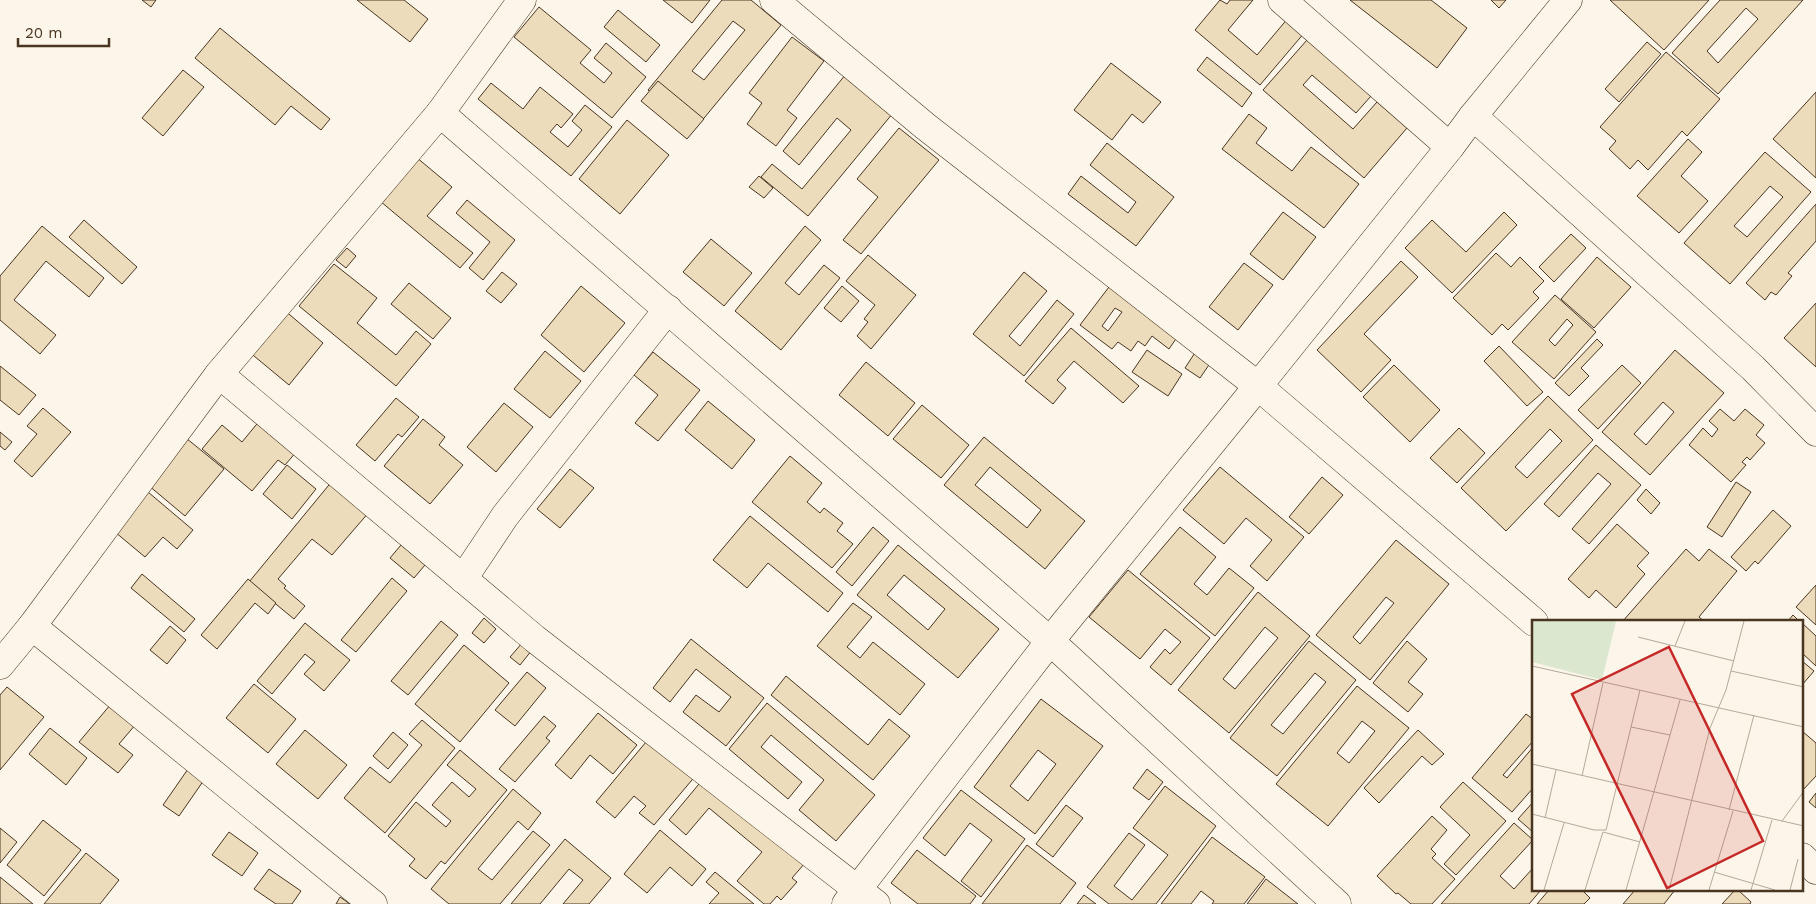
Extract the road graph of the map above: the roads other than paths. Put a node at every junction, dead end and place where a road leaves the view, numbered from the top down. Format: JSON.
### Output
{"nodes":[{"id":1,"x":522,"y":0,"type":"edge"},
{"id":2,"x":774,"y":0,"type":"edge"},
{"id":3,"x":1282,"y":0,"type":"edge"},
{"id":4,"x":1568,"y":0,"type":"edge"},
{"id":5,"x":440,"y":112,"type":"junction"},
{"id":6,"x":1473,"y":116,"type":"junction"},
{"id":7,"x":1450,"y":147,"type":"junction"},
{"id":8,"x":668,"y":309,"type":"junction"},
{"id":9,"x":219,"y":374,"type":"junction"},
{"id":10,"x":1258,"y":386,"type":"junction"},
{"id":11,"x":1816,"y":432,"type":"edge"},
{"id":12,"x":463,"y":579,"type":"junction"},
{"id":13,"x":1532,"y":620,"type":"edge"},
{"id":14,"x":32,"y":626,"type":"junction"},
{"id":15,"x":1050,"y":641,"type":"junction"},
{"id":16,"x":0,"y":665,"type":"edge"},
{"id":17,"x":1804,"y":859,"type":"edge"},
{"id":18,"x":1816,"y":870,"type":"edge"},
{"id":19,"x":860,"y":899,"type":"edge"},
{"id":20,"x":373,"y":904,"type":"edge"},
{"id":21,"x":1337,"y":904,"type":"edge"}],
"edges":[{"from":1,"to":5,"type":"street"},
{"from":2,"to":10,"type":"street"},
{"from":3,"to":7,"type":"street"},
{"from":4,"to":6,"type":"street"},
{"from":5,"to":8,"type":"street"},
{"from":5,"to":9,"type":"street"},
{"from":6,"to":7,"type":"street"},
{"from":6,"to":11,"type":"street"},
{"from":7,"to":10,"type":"street"},
{"from":8,"to":12,"type":"street"},
{"from":8,"to":15,"type":"street"},
{"from":9,"to":12,"type":"street"},
{"from":9,"to":14,"type":"street"},
{"from":10,"to":13,"type":"street"},
{"from":10,"to":15,"type":"street"},
{"from":12,"to":19,"type":"street"},
{"from":14,"to":16,"type":"street"},
{"from":14,"to":20,"type":"street"},
{"from":15,"to":19,"type":"street"},
{"from":15,"to":21,"type":"street"},
{"from":17,"to":18,"type":"street"}]}
